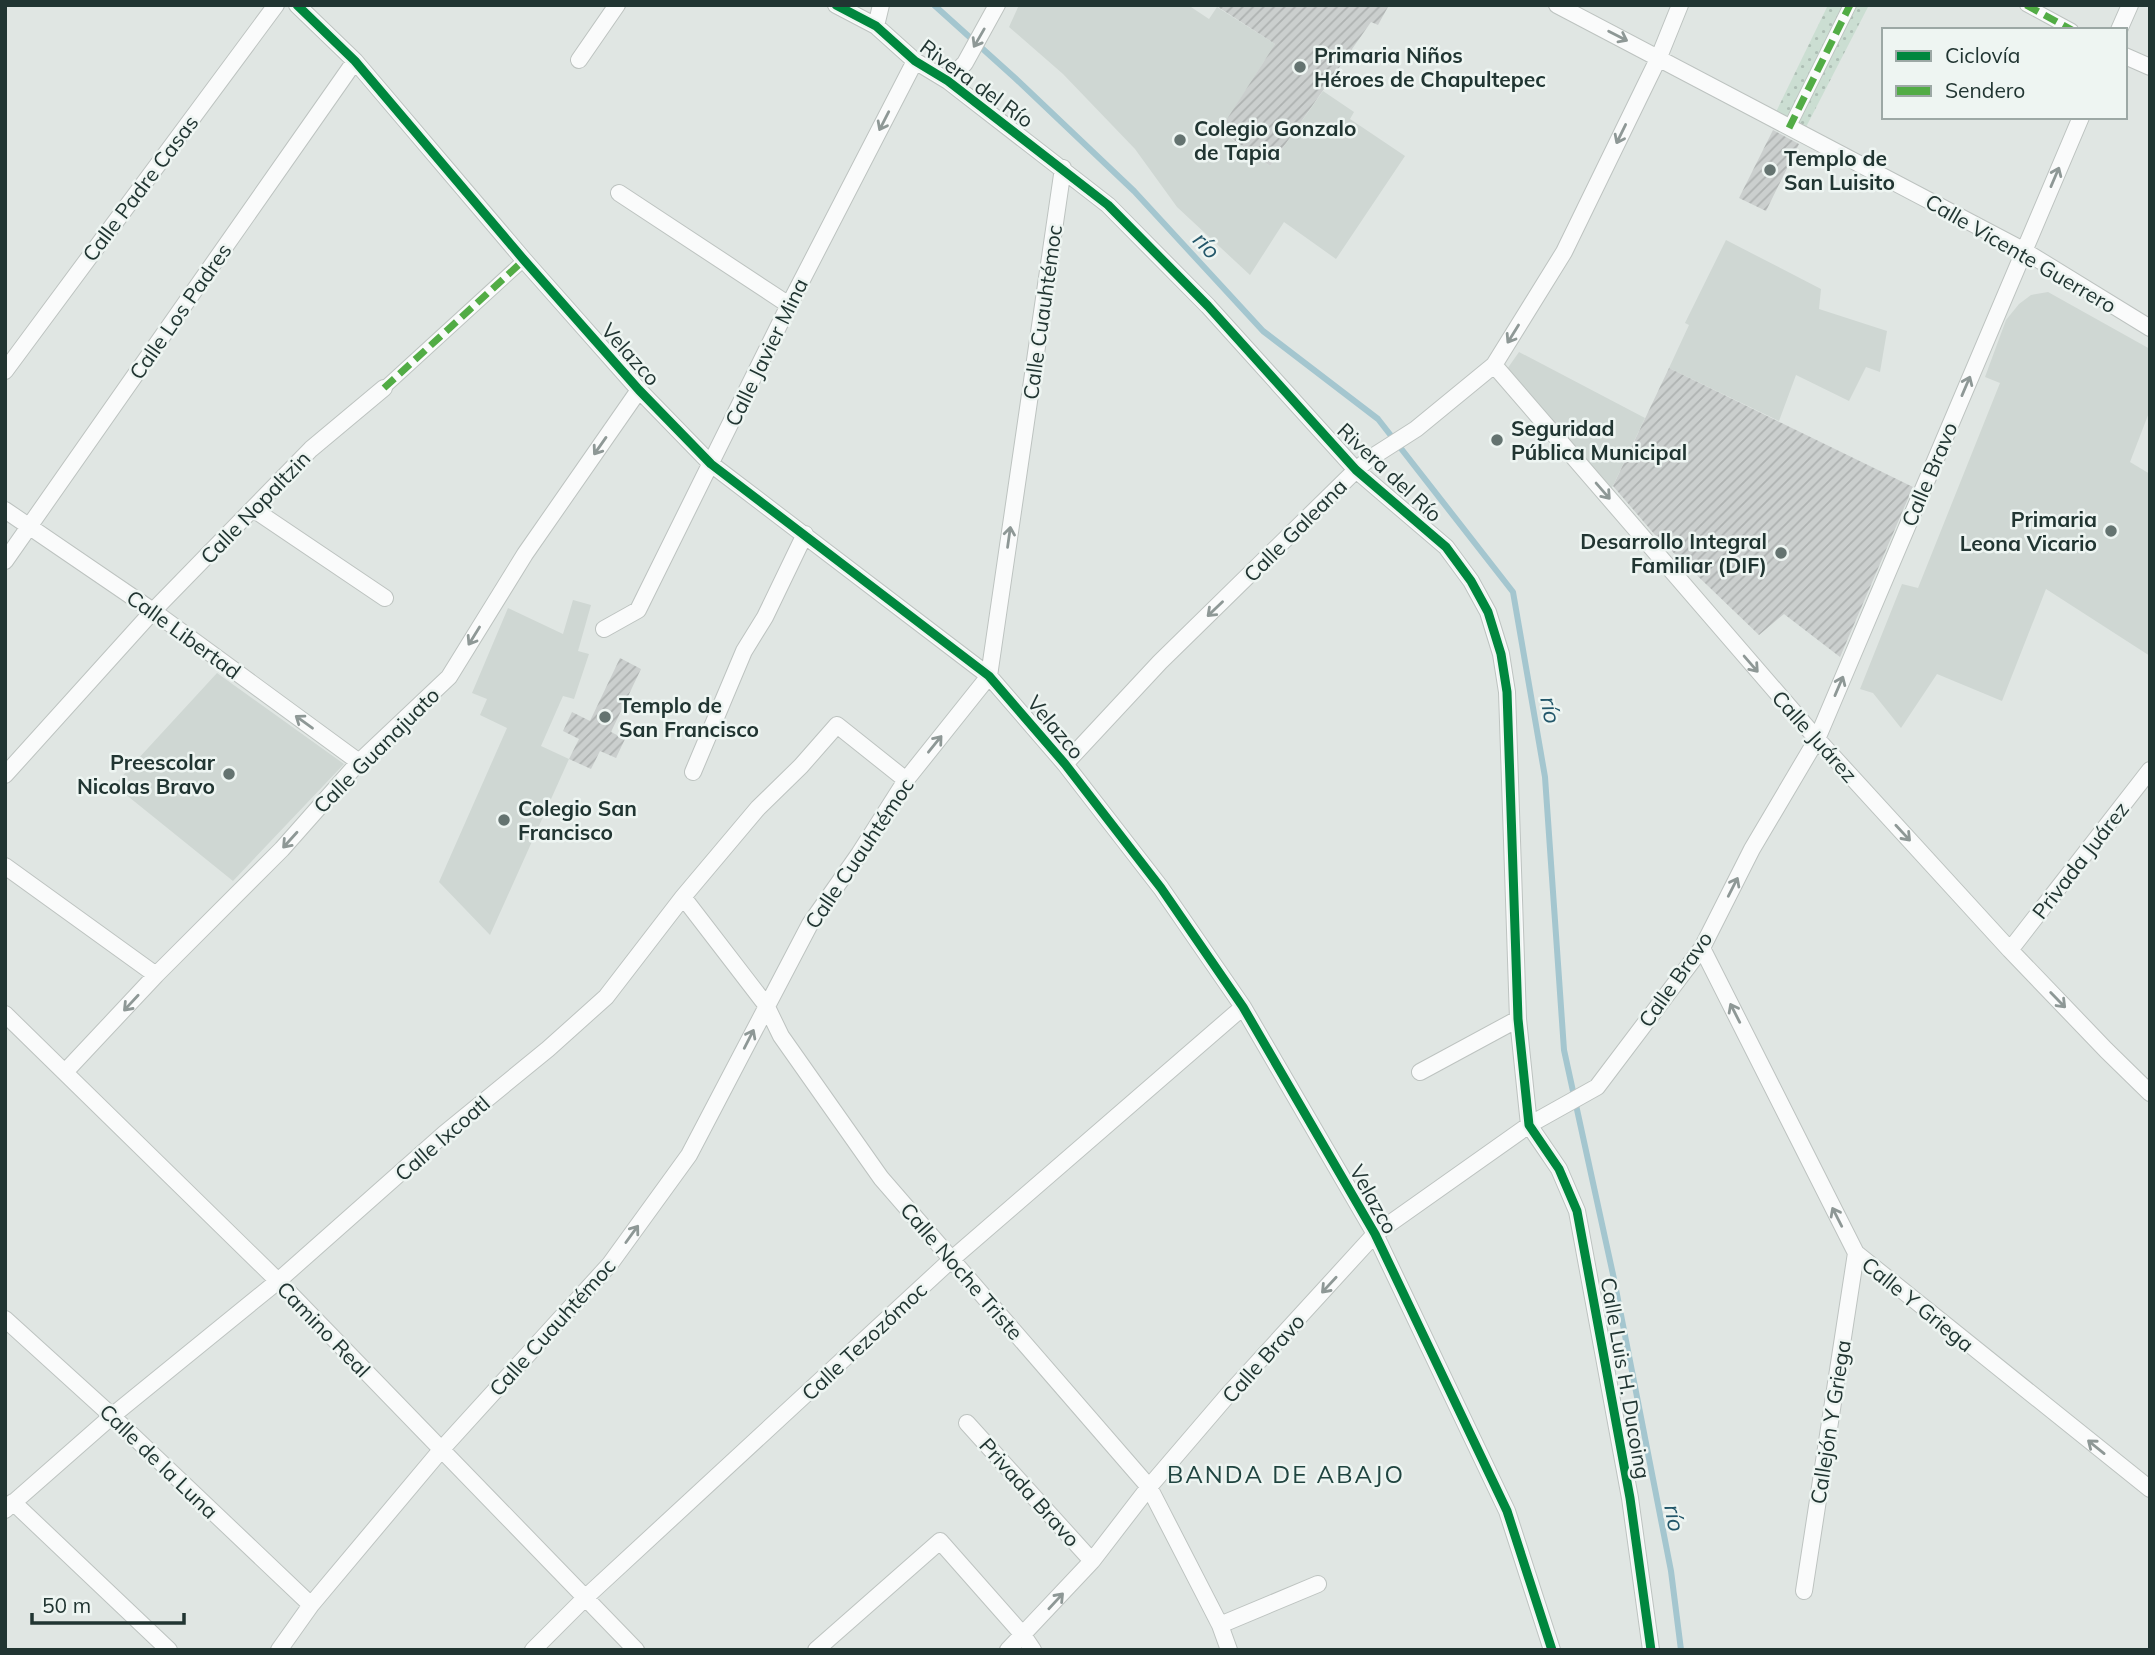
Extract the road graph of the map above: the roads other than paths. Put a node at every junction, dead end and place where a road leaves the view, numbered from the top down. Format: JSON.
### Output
{"nodes":[{"id":1,"x":276,"y":5,"type":"edge"},
{"id":2,"x":297,"y":5,"type":"edge"},
{"id":3,"x":617,"y":5,"type":"edge"},
{"id":4,"x":835,"y":5,"type":"edge"},
{"id":5,"x":881,"y":5,"type":"edge"},
{"id":6,"x":1557,"y":5,"type":"edge"},
{"id":7,"x":1679,"y":5,"type":"edge"},
{"id":8,"x":1850,"y":5,"type":"edge"},
{"id":9,"x":2026,"y":5,"type":"edge"},
{"id":10,"x":2130,"y":5,"type":"edge"},
{"id":11,"x":995,"y":9,"type":"edge"},
{"id":12,"x":876,"y":26,"type":"junction"},
{"id":13,"x":2068,"y":28,"type":"edge"},
{"id":14,"x":2120,"y":28,"type":"edge"},
{"id":15,"x":1659,"y":57,"type":"junction"},
{"id":16,"x":2127,"y":58,"type":"edge"},
{"id":17,"x":579,"y":60,"type":"dead end"},
{"id":18,"x":355,"y":61,"type":"junction"},
{"id":19,"x":915,"y":61,"type":"junction"},
{"id":20,"x":2150,"y":67,"type":"edge"},
{"id":21,"x":948,"y":81,"type":"junction"},
{"id":22,"x":2080,"y":119,"type":"edge"},
{"id":23,"x":1790,"y":128,"type":"junction"},
{"id":24,"x":1063,"y":169,"type":"junction"},
{"id":25,"x":619,"y":193,"type":"dead end"},
{"id":26,"x":2023,"y":250,"type":"junction"},
{"id":27,"x":524,"y":260,"type":"junction"},
{"id":28,"x":789,"y":305,"type":"junction"},
{"id":29,"x":2150,"y":328,"type":"edge"},
{"id":30,"x":1494,"y":365,"type":"junction"},
{"id":31,"x":5,"y":371,"type":"edge"},
{"id":32,"x":384,"y":388,"type":"joint"},
{"id":33,"x":639,"y":390,"type":"junction"},
{"id":34,"x":711,"y":464,"type":"junction"},
{"id":35,"x":1362,"y":464,"type":"junction"},
{"id":36,"x":253,"y":509,"type":"junction"},
{"id":37,"x":5,"y":510,"type":"edge"},
{"id":38,"x":29,"y":527,"type":"junction"},
{"id":39,"x":805,"y":534,"type":"junction"},
{"id":40,"x":5,"y":561,"type":"edge"},
{"id":41,"x":385,"y":598,"type":"dead end"},
{"id":42,"x":153,"y":611,"type":"junction"},
{"id":43,"x":604,"y":629,"type":"dead end"},
{"id":44,"x":989,"y":676,"type":"junction"},
{"id":45,"x":1816,"y":739,"type":"junction"},
{"id":46,"x":359,"y":762,"type":"junction"},
{"id":47,"x":1065,"y":764,"type":"junction"},
{"id":48,"x":2150,"y":770,"type":"edge"},
{"id":49,"x":693,"y":772,"type":"dead end"},
{"id":50,"x":5,"y":775,"type":"edge"},
{"id":51,"x":906,"y":780,"type":"junction"},
{"id":52,"x":5,"y":866,"type":"edge"},
{"id":53,"x":683,"y":897,"type":"junction"},
{"id":54,"x":1702,"y":948,"type":"junction"},
{"id":55,"x":2010,"y":950,"type":"junction"},
{"id":56,"x":156,"y":975,"type":"junction"},
{"id":57,"x":766,"y":1005,"type":"junction"},
{"id":58,"x":1243,"y":1007,"type":"junction"},
{"id":59,"x":5,"y":1014,"type":"edge"},
{"id":60,"x":1518,"y":1019,"type":"junction"},
{"id":61,"x":65,"y":1072,"type":"junction"},
{"id":62,"x":1420,"y":1072,"type":"dead end"},
{"id":63,"x":2150,"y":1093,"type":"edge"},
{"id":64,"x":1533,"y":1123,"type":"junction"},
{"id":65,"x":1376,"y":1234,"type":"junction"},
{"id":66,"x":1856,"y":1253,"type":"junction"},
{"id":67,"x":952,"y":1259,"type":"junction"},
{"id":68,"x":278,"y":1280,"type":"junction"},
{"id":69,"x":5,"y":1319,"type":"edge"},
{"id":70,"x":112,"y":1416,"type":"junction"},
{"id":71,"x":967,"y":1423,"type":"dead end"},
{"id":72,"x":441,"y":1450,"type":"junction"},
{"id":73,"x":1149,"y":1487,"type":"junction"},
{"id":74,"x":2150,"y":1489,"type":"edge"},
{"id":75,"x":9,"y":1506,"type":"edge"},
{"id":76,"x":1092,"y":1562,"type":"junction"},
{"id":77,"x":1318,"y":1584,"type":"dead end"},
{"id":78,"x":1804,"y":1591,"type":"dead end"},
{"id":79,"x":585,"y":1598,"type":"junction"},
{"id":80,"x":311,"y":1605,"type":"junction"},
{"id":81,"x":1220,"y":1625,"type":"junction"},
{"id":82,"x":1023,"y":1635,"type":"junction"},
{"id":83,"x":169,"y":1650,"type":"edge"},
{"id":84,"x":279,"y":1650,"type":"edge"},
{"id":85,"x":533,"y":1650,"type":"edge"},
{"id":86,"x":636,"y":1650,"type":"edge"},
{"id":87,"x":816,"y":1650,"type":"edge"},
{"id":88,"x":1008,"y":1650,"type":"edge"},
{"id":89,"x":1033,"y":1650,"type":"edge"},
{"id":90,"x":1229,"y":1650,"type":"edge"},
{"id":91,"x":1552,"y":1650,"type":"edge"},
{"id":92,"x":1651,"y":1650,"type":"edge"}],
"edges":[{"from":1,"to":31,"type":"street","name":"Calle Padre Casas"},
{"from":2,"to":18,"type":"street","name":"Velazco"},
{"from":3,"to":17,"type":"street"},
{"from":4,"to":12,"type":"street","name":"Rivera del Río"},
{"from":5,"to":12,"type":"street"},
{"from":6,"to":15,"type":"street","name":"Calle Vicente Guerrero","one_way":true},
{"from":7,"to":15,"type":"street","name":"Calle Galeana"},
{"from":8,"to":23,"type":"street"},
{"from":9,"to":13,"type":"street"},
{"from":10,"to":14,"type":"street"},
{"from":11,"to":21,"type":"street","one_way":true},
{"from":12,"to":19,"type":"street","name":"Rivera del Río"},
{"from":15,"to":23,"type":"street","name":"Calle Vicente Guerrero"},
{"from":15,"to":30,"type":"street","name":"Calle Galeana","one_way":true},
{"from":16,"to":20,"type":"street"},
{"from":18,"to":27,"type":"street","name":"Velazco"},
{"from":18,"to":38,"type":"street","name":"Calle Los Padres"},
{"from":19,"to":21,"type":"street","name":"Rivera del Río"},
{"from":19,"to":28,"type":"street","name":"Calle Javier Mina","one_way":true},
{"from":21,"to":24,"type":"street","name":"Rivera del Río"},
{"from":26,"to":22,"type":"street","name":"Calle Bravo","one_way":true},
{"from":23,"to":26,"type":"street","name":"Calle Vicente Guerrero"},
{"from":24,"to":35,"type":"street","name":"Rivera del Río"},
{"from":44,"to":24,"type":"street","name":"Calle Cuauhtémoc","one_way":true},
{"from":25,"to":28,"type":"street"},
{"from":26,"to":29,"type":"street","name":"Calle Vicente Guerrero"},
{"from":45,"to":26,"type":"street","name":"Calle Bravo","one_way":true},
{"from":27,"to":32,"type":"street","name":"Calle Nopaltzin"},
{"from":27,"to":33,"type":"street","name":"Velazco"},
{"from":28,"to":34,"type":"street","name":"Calle Javier Mina"},
{"from":30,"to":35,"type":"street","name":"Calle Galeana"},
{"from":30,"to":45,"type":"street","name":"Calle Juárez","one_way":true},
{"from":32,"to":36,"type":"street","name":"Calle Nopaltzin"},
{"from":33,"to":34,"type":"street","name":"Velazco"},
{"from":33,"to":46,"type":"street","name":"Calle Guanajuato","one_way":true},
{"from":34,"to":39,"type":"street","name":"Velazco"},
{"from":34,"to":43,"type":"street","name":"Calle Javier Mina"},
{"from":35,"to":47,"type":"street","name":"Calle Galeana","one_way":true},
{"from":35,"to":60,"type":"street","name":"Rivera del Río"},
{"from":36,"to":41,"type":"street"},
{"from":36,"to":42,"type":"street","name":"Calle Nopaltzin"},
{"from":37,"to":38,"type":"street","name":"Calle Libertad"},
{"from":38,"to":40,"type":"street","name":"Calle Los Padres"},
{"from":38,"to":42,"type":"street","name":"Calle Libertad"},
{"from":39,"to":44,"type":"street","name":"Velazco"},
{"from":39,"to":49,"type":"street"},
{"from":46,"to":42,"type":"street","name":"Calle Libertad","one_way":true},
{"from":42,"to":50,"type":"street","name":"Calle Nopaltzin"},
{"from":44,"to":47,"type":"street","name":"Velazco"},
{"from":51,"to":44,"type":"street","name":"Calle Cuauhtémoc","one_way":true},
{"from":54,"to":45,"type":"street","name":"Calle Bravo","one_way":true},
{"from":45,"to":55,"type":"street","name":"Calle Juárez","one_way":true},
{"from":46,"to":56,"type":"street","name":"Calle Guanajuato","one_way":true},
{"from":47,"to":58,"type":"street","name":"Velazco"},
{"from":48,"to":55,"type":"street","name":"Privada Juárez"},
{"from":51,"to":53,"type":"street","name":"Calle Ixcoatl"},
{"from":51,"to":57,"type":"street","name":"Calle Cuauhtémoc"},
{"from":52,"to":56,"type":"street"},
{"from":53,"to":57,"type":"street","name":"Calle Noche Triste"},
{"from":53,"to":68,"type":"street","name":"Calle Ixcoatl"},
{"from":54,"to":64,"type":"street","name":"Calle Bravo"},
{"from":66,"to":54,"type":"street","name":"Calle Y Griega","one_way":true},
{"from":55,"to":63,"type":"street","name":"Calle Juárez","one_way":true},
{"from":56,"to":61,"type":"street","name":"Calle Guanajuato","one_way":true},
{"from":57,"to":67,"type":"street","name":"Calle Noche Triste"},
{"from":72,"to":57,"type":"street","name":"Calle Cuauhtémoc","one_way":true},
{"from":58,"to":65,"type":"street","name":"Velazco"},
{"from":58,"to":67,"type":"street","name":"Calle Tezozómoc"},
{"from":59,"to":61,"type":"street","name":"Camino Real"},
{"from":60,"to":62,"type":"street"},
{"from":60,"to":64,"type":"street","name":"Rivera del Río"},
{"from":61,"to":68,"type":"street","name":"Camino Real"},
{"from":64,"to":65,"type":"street","name":"Calle Bravo"},
{"from":64,"to":92,"type":"street","name":"Calle Luis H. Ducoing"},
{"from":65,"to":73,"type":"street","name":"Calle Bravo","one_way":true},
{"from":65,"to":91,"type":"street","name":"Velazco"},
{"from":74,"to":66,"type":"street","name":"Calle Y Griega","one_way":true},
{"from":66,"to":78,"type":"street","name":"Callejón Y Griega"},
{"from":67,"to":73,"type":"street","name":"Calle Noche Triste"},
{"from":67,"to":79,"type":"street","name":"Calle Tezozómoc"},
{"from":68,"to":70,"type":"street","name":"Calle Ixcoatl"},
{"from":68,"to":72,"type":"street","name":"Camino Real"},
{"from":69,"to":70,"type":"street","name":"Calle de la Luna"},
{"from":70,"to":75,"type":"street","name":"Calle Ixcoatl"},
{"from":70,"to":80,"type":"street","name":"Calle de la Luna"},
{"from":71,"to":76,"type":"street","name":"Privada Bravo"},
{"from":72,"to":79,"type":"street","name":"Camino Real"},
{"from":72,"to":80,"type":"street","name":"Calle Cuauhtémoc"},
{"from":73,"to":76,"type":"street","name":"Calle Bravo"},
{"from":73,"to":81,"type":"street","name":"Calle Noche Triste"},
{"from":75,"to":83,"type":"street"},
{"from":82,"to":76,"type":"street","name":"Calle Bravo","one_way":true},
{"from":77,"to":81,"type":"street"},
{"from":79,"to":85,"type":"street","name":"Calle Tezozómoc"},
{"from":79,"to":86,"type":"street","name":"Camino Real"},
{"from":80,"to":84,"type":"street","name":"Calle Cuauhtémoc"},
{"from":81,"to":90,"type":"street","name":"Calle Noche Triste"},
{"from":82,"to":87,"type":"street"},
{"from":82,"to":88,"type":"street","name":"Calle Bravo"},
{"from":82,"to":89,"type":"street"}]}
